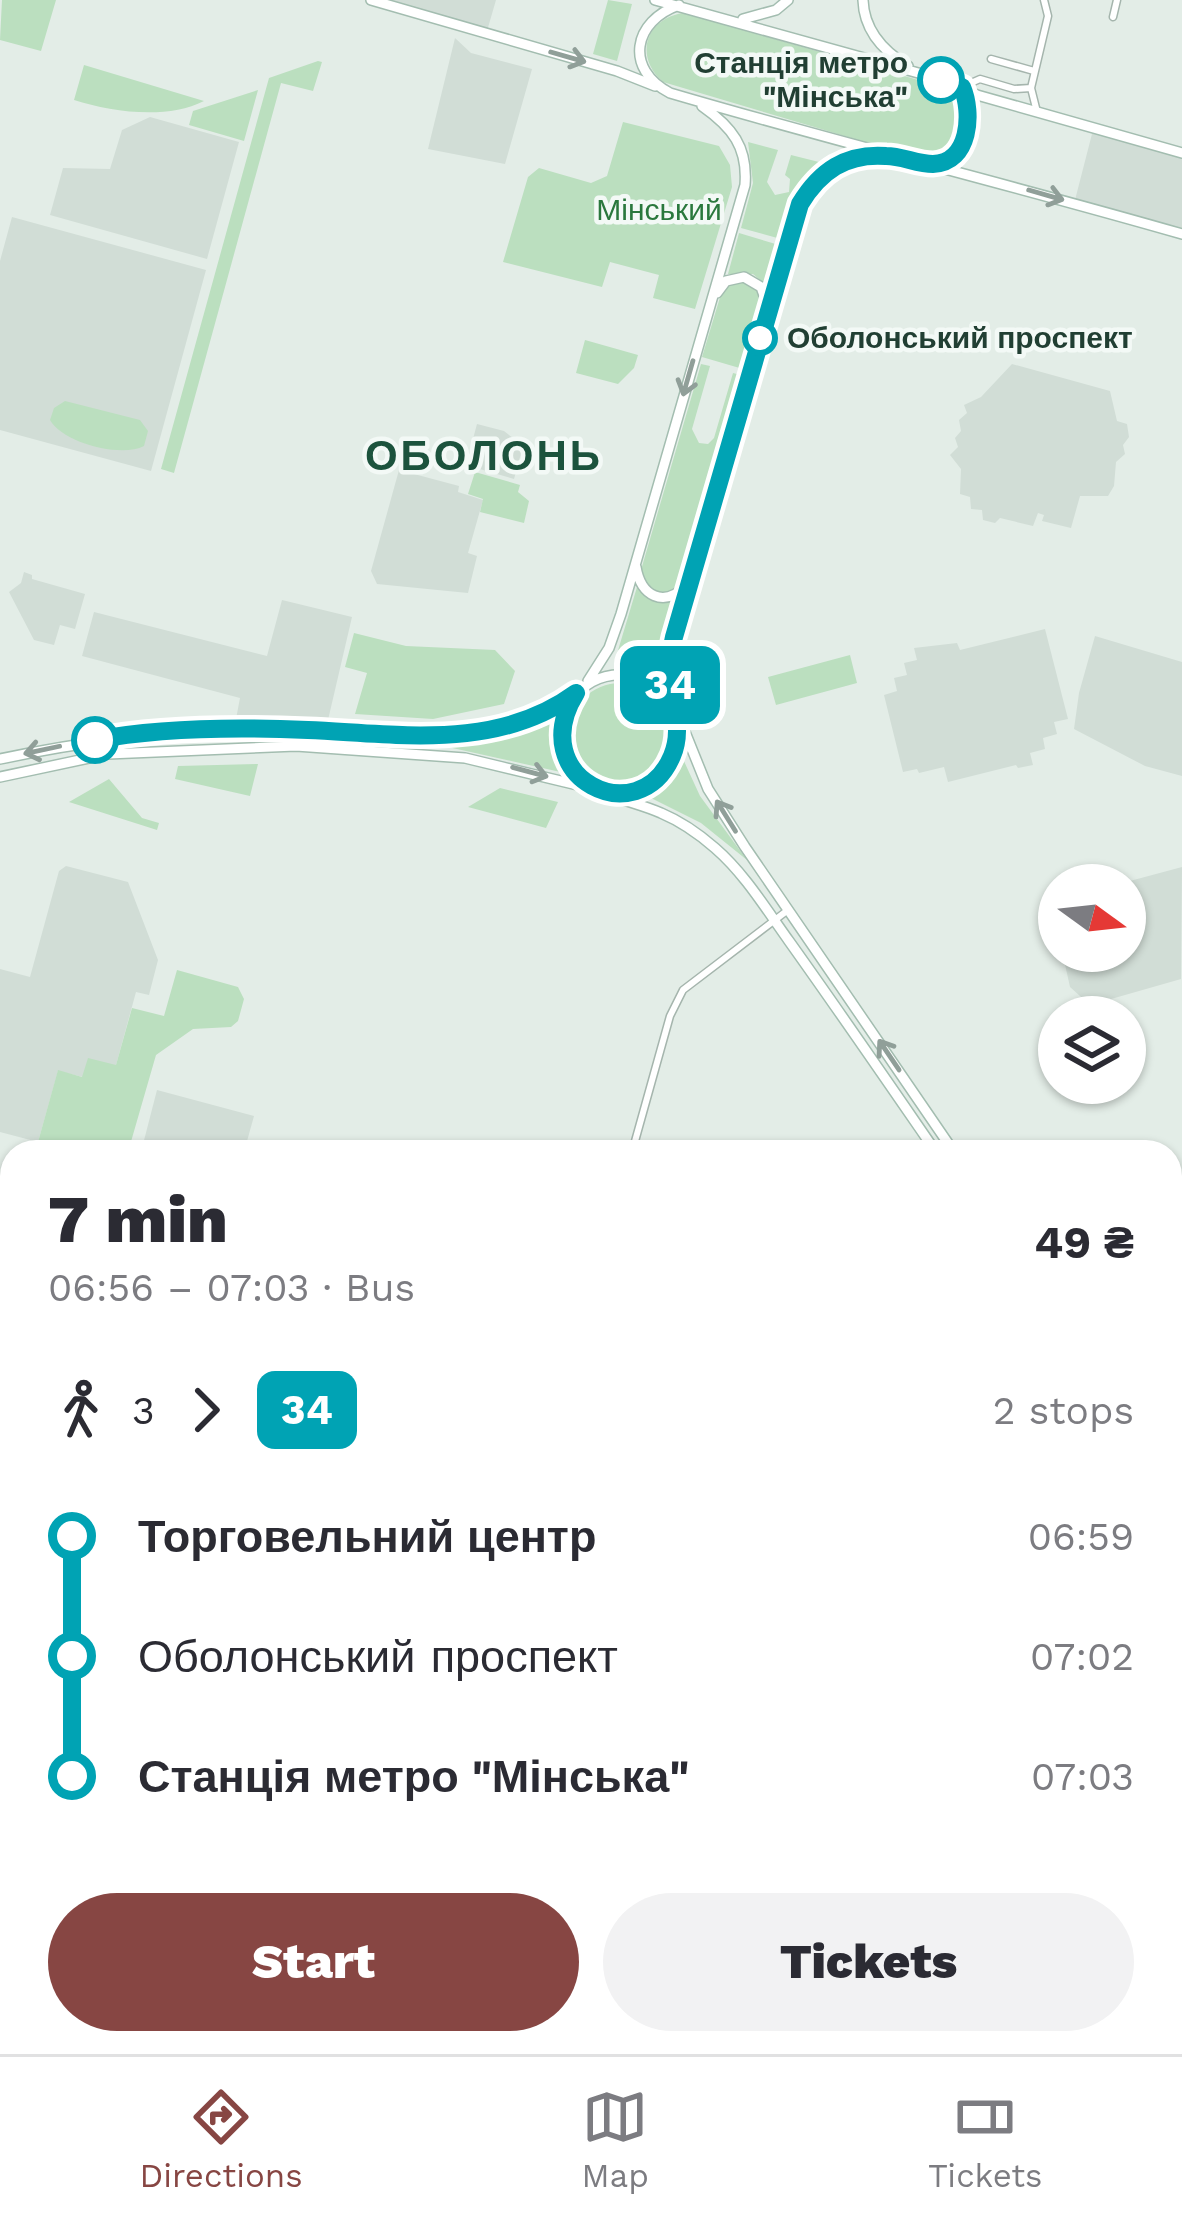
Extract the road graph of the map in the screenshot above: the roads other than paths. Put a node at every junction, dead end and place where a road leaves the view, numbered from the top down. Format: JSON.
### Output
{"nodes":[{"id":1,"x":371,"y":0,"type":"edge"},
{"id":2,"x":655,"y":0,"type":"edge"},
{"id":3,"x":788,"y":0,"type":"edge"},
{"id":4,"x":863,"y":0,"type":"edge"},
{"id":5,"x":1044,"y":0,"type":"edge"},
{"id":6,"x":1117,"y":0,"type":"edge"},
{"id":7,"x":679,"y":5,"type":"junction"},
{"id":8,"x":1113,"y":17,"type":"dead end"},
{"id":9,"x":725,"y":18,"type":"junction"},
{"id":10,"x":991,"y":59,"type":"dead end"},
{"id":11,"x":1034,"y":70,"type":"junction"},
{"id":12,"x":923,"y":75,"type":"junction"},
{"id":13,"x":962,"y":87,"type":"junction"},
{"id":14,"x":1031,"y":88,"type":"junction"},
{"id":15,"x":670,"y":93,"type":"junction"},
{"id":16,"x":692,"y":100,"type":"junction"},
{"id":17,"x":1011,"y":105,"type":"junction"},
{"id":18,"x":1037,"y":112,"type":"junction"},
{"id":19,"x":1182,"y":153,"type":"edge"},
{"id":20,"x":889,"y":155,"type":"junction"},
{"id":21,"x":934,"y":164,"type":"junction"},
{"id":22,"x":1182,"y":234,"type":"edge"},
{"id":23,"x":710,"y":305,"type":"junction"},
{"id":24,"x":766,"y":316,"type":"junction"},
{"id":25,"x":635,"y":561,"type":"junction"},
{"id":26,"x":691,"y":578,"type":"junction"},
{"id":27,"x":580,"y":689,"type":"junction"},
{"id":28,"x":676,"y":710,"type":"junction"},
{"id":29,"x":0,"y":759,"type":"edge"},
{"id":30,"x":0,"y":777,"type":"edge"},
{"id":31,"x":595,"y":789,"type":"junction"},
{"id":32,"x":615,"y":795,"type":"junction"},
{"id":33,"x":788,"y":910,"type":"junction"},
{"id":34,"x":774,"y":920,"type":"junction"},
{"id":35,"x":635,"y":1140,"type":"edge"},
{"id":36,"x":928,"y":1140,"type":"edge"},
{"id":37,"x":946,"y":1140,"type":"edge"}],
"edges":[{"from":1,"to":15,"type":"main road","one_way":true},
{"from":2,"to":7,"type":"main road"},
{"from":3,"to":9,"type":"main road"},
{"from":4,"to":12,"type":"main road"},
{"from":5,"to":11,"type":"street"},
{"from":6,"to":8,"type":"street"},
{"from":7,"to":9,"type":"main road"},
{"from":7,"to":15,"type":"main road"},
{"from":9,"to":12,"type":"main road"},
{"from":10,"to":11,"type":"street"},
{"from":11,"to":14,"type":"street"},
{"from":12,"to":13,"type":"main road"},
{"from":13,"to":14,"type":"street"},
{"from":13,"to":17,"type":"main road"},
{"from":13,"to":21,"type":"main road"},
{"from":14,"to":17,"type":"street"},
{"from":14,"to":18,"type":"street"},
{"from":15,"to":16,"type":"main road"},
{"from":16,"to":20,"type":"main road"},
{"from":16,"to":23,"type":"main road"},
{"from":17,"to":18,"type":"main road"},
{"from":18,"to":19,"type":"main road"},
{"from":20,"to":21,"type":"main road"},
{"from":20,"to":24,"type":"main road"},
{"from":21,"to":22,"type":"main road","one_way":true},
{"from":23,"to":24,"type":"main road"},
{"from":23,"to":25,"type":"main road","one_way":true},
{"from":24,"to":26,"type":"main road"},
{"from":25,"to":26,"type":"main road"},
{"from":25,"to":27,"type":"main road"},
{"from":26,"to":28,"type":"main road"},
{"from":27,"to":28,"type":"main road"},
{"from":27,"to":29,"type":"main road","one_way":true},
{"from":27,"to":31,"type":"main road"},
{"from":28,"to":32,"type":"main road"},
{"from":33,"to":28,"type":"main road","one_way":true},
{"from":30,"to":31,"type":"main road","one_way":true},
{"from":31,"to":32,"type":"main road"},
{"from":32,"to":34,"type":"main road"},
{"from":33,"to":34,"type":"street"},
{"from":37,"to":33,"type":"main road","one_way":true},
{"from":34,"to":35,"type":"street"},
{"from":34,"to":36,"type":"main road"}]}
